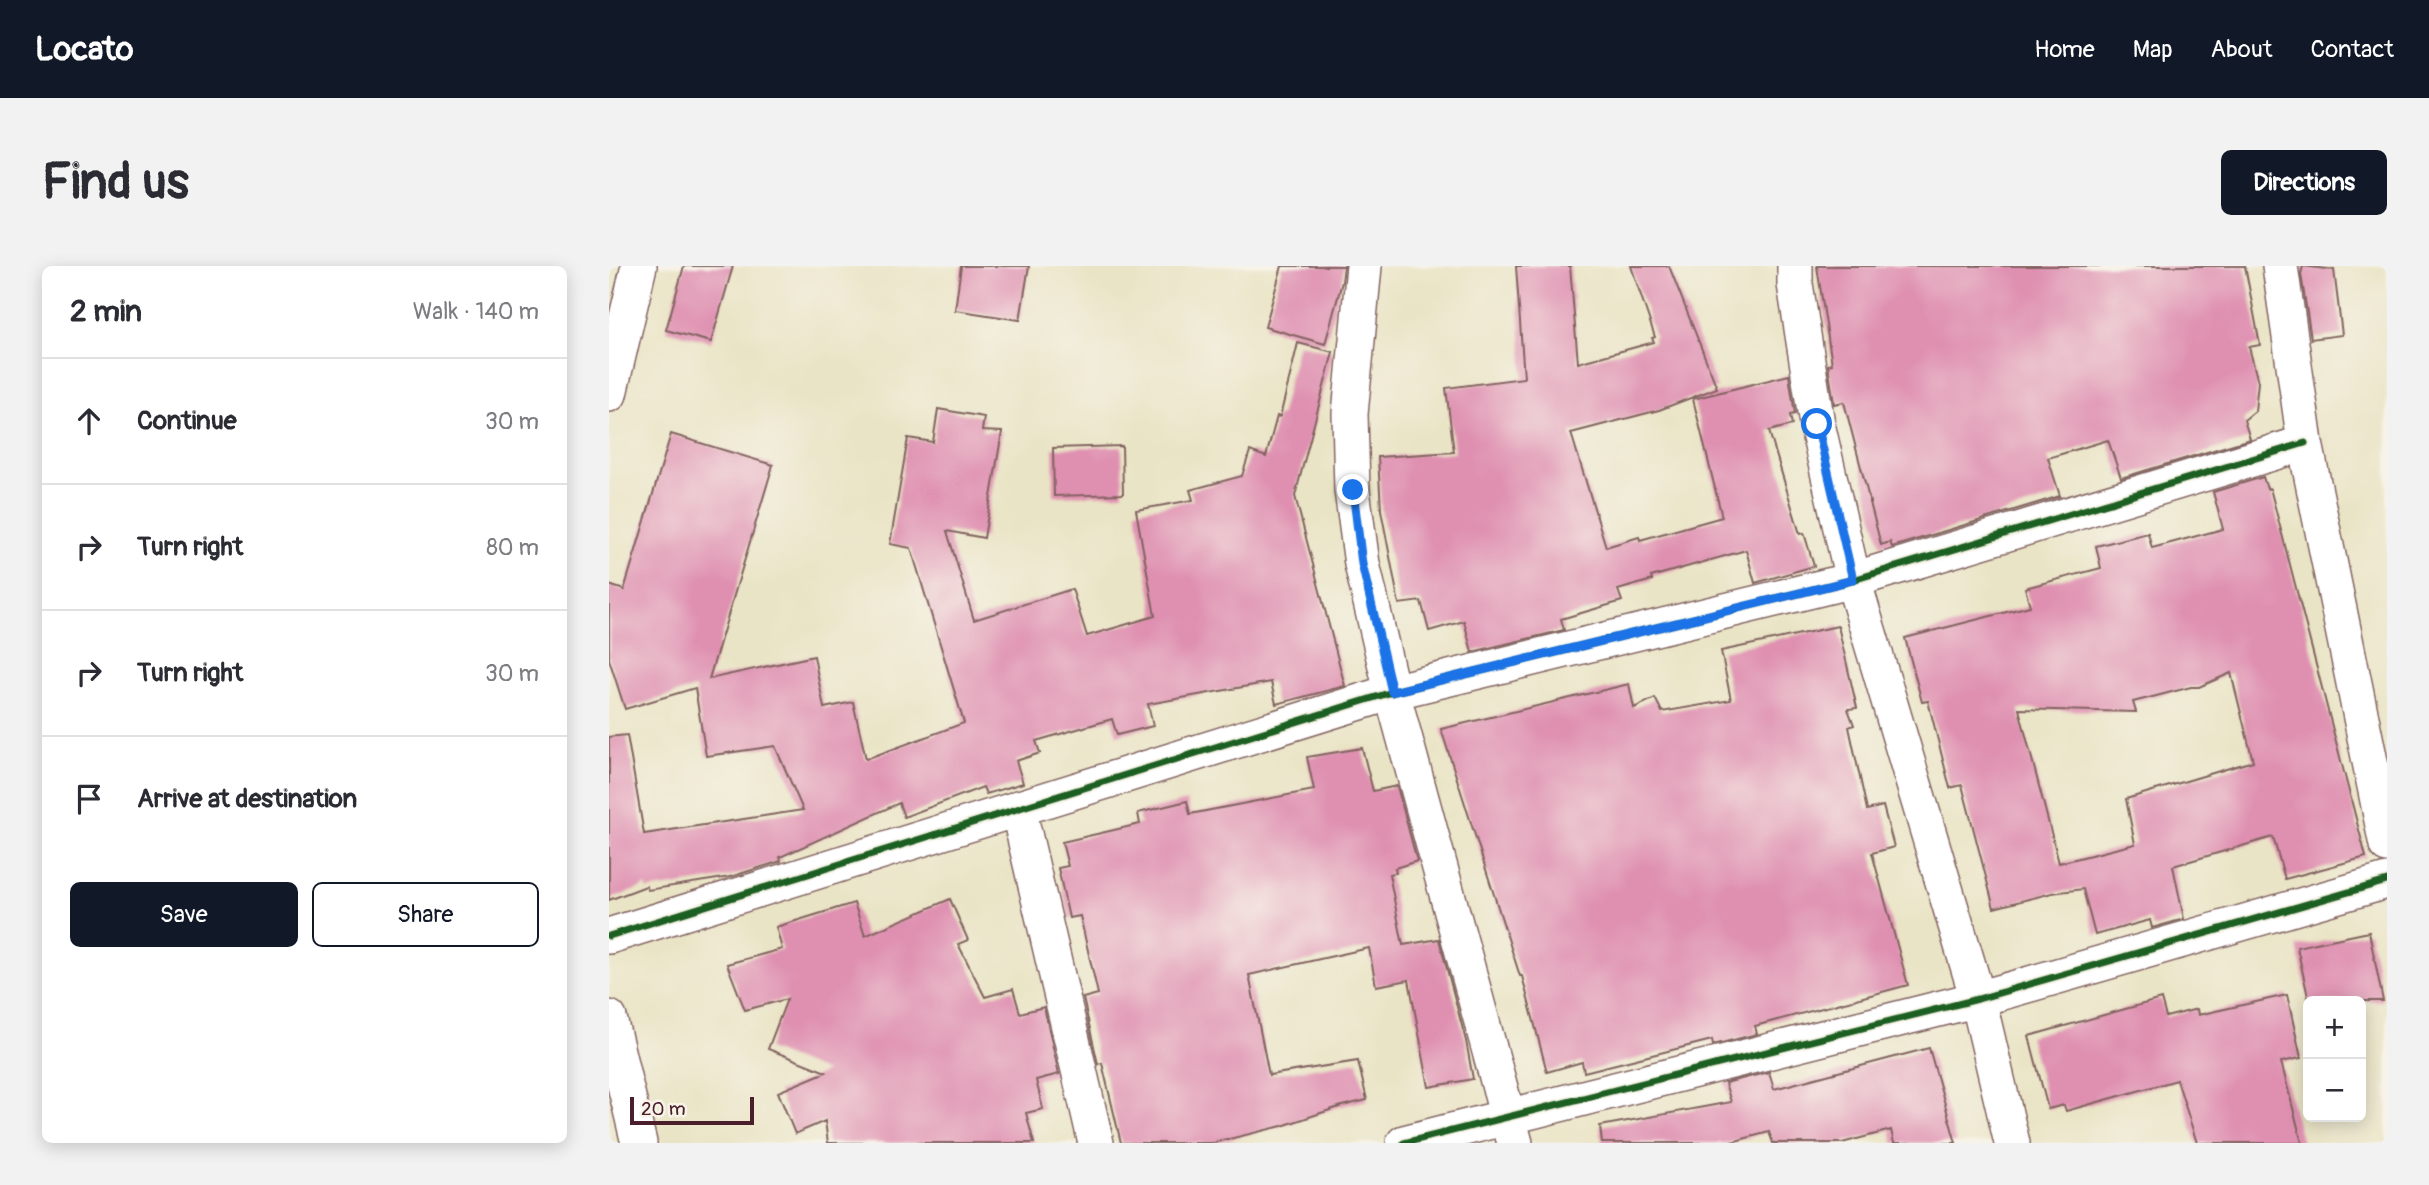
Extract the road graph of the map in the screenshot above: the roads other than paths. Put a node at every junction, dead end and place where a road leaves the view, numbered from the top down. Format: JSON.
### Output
{"nodes":[{"id":1,"x":639,"y":266,"type":"edge"},
{"id":2,"x":1364,"y":266,"type":"edge"},
{"id":3,"x":1795,"y":266,"type":"edge"},
{"id":4,"x":2280,"y":266,"type":"edge"},
{"id":5,"x":609,"y":394,"type":"edge"},
{"id":6,"x":2305,"y":443,"type":"junction"},
{"id":7,"x":1853,"y":580,"type":"junction"},
{"id":8,"x":1392,"y":692,"type":"junction"},
{"id":9,"x":1018,"y":808,"type":"junction"},
{"id":10,"x":2387,"y":845,"type":"edge"},
{"id":11,"x":2387,"y":881,"type":"edge"},
{"id":12,"x":609,"y":936,"type":"edge"},
{"id":13,"x":1978,"y":999,"type":"junction"},
{"id":14,"x":609,"y":1018,"type":"edge"},
{"id":15,"x":1511,"y":1130,"type":"edge"},
{"id":16,"x":639,"y":1143,"type":"edge"},
{"id":17,"x":1096,"y":1143,"type":"edge"},
{"id":18,"x":1404,"y":1143,"type":"edge"},
{"id":19,"x":2012,"y":1143,"type":"edge"}],
"edges":[{"from":1,"to":5,"type":"street"},
{"from":2,"to":8,"type":"street"},
{"from":3,"to":7,"type":"street"},
{"from":4,"to":6,"type":"street"},
{"from":6,"to":7,"type":"street"},
{"from":6,"to":10,"type":"street"},
{"from":7,"to":8,"type":"street"},
{"from":7,"to":13,"type":"street"},
{"from":8,"to":9,"type":"street"},
{"from":8,"to":15,"type":"street"},
{"from":9,"to":12,"type":"street"},
{"from":9,"to":17,"type":"street"},
{"from":11,"to":13,"type":"street"},
{"from":13,"to":15,"type":"street"},
{"from":13,"to":19,"type":"street"},
{"from":14,"to":16,"type":"street"},
{"from":15,"to":18,"type":"street"}]}
